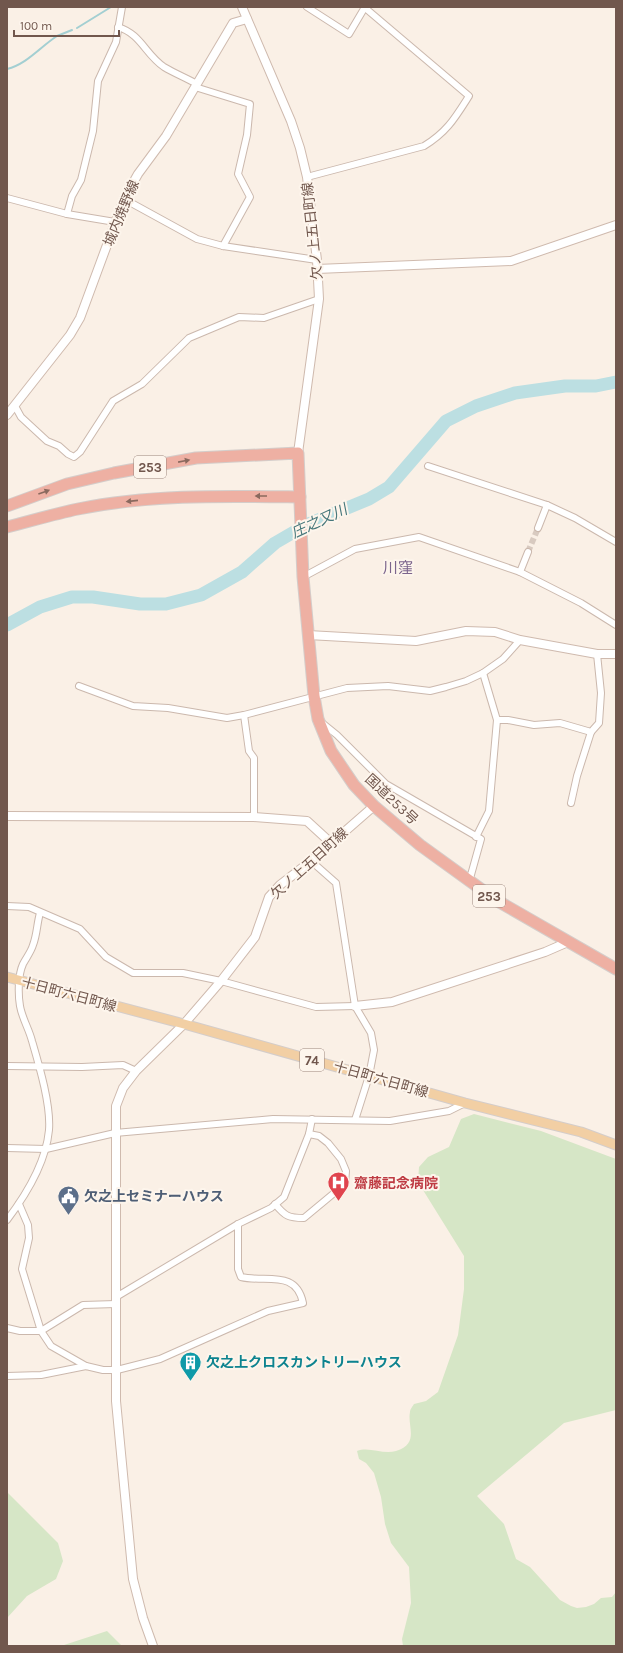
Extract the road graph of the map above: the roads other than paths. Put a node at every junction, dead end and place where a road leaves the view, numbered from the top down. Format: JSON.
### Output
{"nodes":[{"id":1,"x":122,"y":7,"type":"edge"},
{"id":2,"x":242,"y":7,"type":"edge"},
{"id":3,"x":307,"y":7,"type":"edge"},
{"id":4,"x":364,"y":7,"type":"edge"},
{"id":5,"x":246,"y":19,"type":"junction"},
{"id":6,"x":118,"y":27,"type":"junction"},
{"id":7,"x":196,"y":85,"type":"junction"},
{"id":8,"x":307,"y":177,"type":"junction"},
{"id":9,"x":7,"y":198,"type":"edge"},
{"id":10,"x":124,"y":199,"type":"junction"},
{"id":11,"x":67,"y":214,"type":"junction"},
{"id":12,"x":115,"y":222,"type":"junction"},
{"id":13,"x":616,"y":225,"type":"edge"},
{"id":14,"x":223,"y":246,"type":"junction"},
{"id":15,"x":317,"y":265,"type":"junction"},
{"id":16,"x":319,"y":299,"type":"junction"},
{"id":17,"x":15,"y":406,"type":"junction"},
{"id":18,"x":7,"y":415,"type":"edge"},
{"id":19,"x":298,"y":453,"type":"junction"},
{"id":20,"x":428,"y":466,"type":"dead end"},
{"id":21,"x":300,"y":497,"type":"junction"},
{"id":22,"x":547,"y":505,"type":"junction"},
{"id":23,"x":7,"y":506,"type":"edge"},
{"id":24,"x":7,"y":527,"type":"edge"},
{"id":25,"x":538,"y":528,"type":"tunnel mouth"},
{"id":26,"x":616,"y":542,"type":"edge"},
{"id":27,"x":528,"y":552,"type":"tunnel mouth"},
{"id":28,"x":520,"y":572,"type":"junction"},
{"id":29,"x":303,"y":577,"type":"junction"},
{"id":30,"x":616,"y":625,"type":"edge"},
{"id":31,"x":308,"y":635,"type":"junction"},
{"id":32,"x":520,"y":640,"type":"junction"},
{"id":33,"x":597,"y":654,"type":"junction"},
{"id":34,"x":616,"y":654,"type":"edge"},
{"id":35,"x":483,"y":673,"type":"junction"},
{"id":36,"x":79,"y":686,"type":"dead end"},
{"id":37,"x":314,"y":696,"type":"junction"},
{"id":38,"x":244,"y":715,"type":"junction"},
{"id":39,"x":318,"y":719,"type":"junction"},
{"id":40,"x":497,"y":720,"type":"junction"},
{"id":41,"x":591,"y":732,"type":"junction"},
{"id":42,"x":571,"y":803,"type":"dead end"},
{"id":43,"x":374,"y":806,"type":"junction"},
{"id":44,"x":7,"y":816,"type":"edge"},
{"id":45,"x":254,"y":817,"type":"junction"},
{"id":46,"x":476,"y":836,"type":"junction"},
{"id":47,"x":331,"y":843,"type":"junction"},
{"id":48,"x":311,"y":861,"type":"junction"},
{"id":49,"x":469,"y":882,"type":"junction"},
{"id":50,"x":7,"y":906,"type":"edge"},
{"id":51,"x":40,"y":913,"type":"junction"},
{"id":52,"x":568,"y":942,"type":"junction"},
{"id":53,"x":616,"y":969,"type":"edge"},
{"id":54,"x":7,"y":977,"type":"edge"},
{"id":55,"x":19,"y":981,"type":"junction"},
{"id":56,"x":221,"y":981,"type":"junction"},
{"id":57,"x":355,"y":1006,"type":"junction"},
{"id":58,"x":184,"y":1024,"type":"junction"},
{"id":59,"x":7,"y":1066,"type":"edge"},
{"id":60,"x":38,"y":1066,"type":"junction"},
{"id":61,"x":136,"y":1071,"type":"junction"},
{"id":62,"x":369,"y":1076,"type":"junction"},
{"id":63,"x":465,"y":1103,"type":"junction"},
{"id":64,"x":312,"y":1119,"type":"junction"},
{"id":65,"x":356,"y":1120,"type":"junction"},
{"id":66,"x":115,"y":1134,"type":"junction"},
{"id":67,"x":309,"y":1134,"type":"junction"},
{"id":68,"x":616,"y":1145,"type":"edge"},
{"id":69,"x":7,"y":1148,"type":"edge"},
{"id":70,"x":46,"y":1149,"type":"junction"},
{"id":71,"x":19,"y":1204,"type":"junction"},
{"id":72,"x":275,"y":1204,"type":"junction"},
{"id":73,"x":7,"y":1220,"type":"edge"},
{"id":74,"x":238,"y":1224,"type":"junction"},
{"id":75,"x":116,"y":1300,"type":"junction"},
{"id":76,"x":7,"y":1328,"type":"edge"},
{"id":77,"x":41,"y":1331,"type":"junction"},
{"id":78,"x":86,"y":1366,"type":"junction"},
{"id":79,"x":117,"y":1370,"type":"junction"},
{"id":80,"x":7,"y":1376,"type":"edge"},
{"id":81,"x":153,"y":1646,"type":"edge"}],
"edges":[{"from":1,"to":6,"type":"street"},
{"from":2,"to":5,"type":"street","name":"欠ノ上五日町線"},
{"from":3,"to":4,"type":"street"},
{"from":4,"to":8,"type":"street"},
{"from":5,"to":7,"type":"street","name":"城内焼野線"},
{"from":5,"to":8,"type":"street","name":"欠ノ上五日町線"},
{"from":6,"to":7,"type":"street"},
{"from":6,"to":11,"type":"street"},
{"from":7,"to":10,"type":"street","name":"城内焼野線"},
{"from":7,"to":14,"type":"street"},
{"from":8,"to":15,"type":"street","name":"欠ノ上五日町線"},
{"from":9,"to":11,"type":"street"},
{"from":10,"to":12,"type":"street","name":"城内焼野線"},
{"from":10,"to":14,"type":"street"},
{"from":11,"to":12,"type":"street"},
{"from":12,"to":17,"type":"street","name":"城内焼野線"},
{"from":13,"to":15,"type":"street"},
{"from":14,"to":15,"type":"street"},
{"from":15,"to":16,"type":"street","name":"欠ノ上五日町線"},
{"from":16,"to":17,"type":"street"},
{"from":16,"to":19,"type":"street","name":"欠ノ上五日町線"},
{"from":17,"to":18,"type":"street","name":"城内焼野線"},
{"from":19,"to":21,"type":"highway","name":"国道253号","number":"253"},
{"from":23,"to":19,"type":"highway","number":"253","one_way":true},
{"from":20,"to":22,"type":"street"},
{"from":21,"to":24,"type":"highway","number":"253","one_way":true},
{"from":21,"to":29,"type":"highway","name":"国道253号","number":"253"},
{"from":22,"to":25,"type":"street"},
{"from":22,"to":26,"type":"street"},
{"from":27,"to":28,"type":"street"},
{"from":28,"to":29,"type":"street"},
{"from":28,"to":30,"type":"street"},
{"from":29,"to":31,"type":"highway","name":"国道253号","number":"253"},
{"from":31,"to":32,"type":"street"},
{"from":31,"to":37,"type":"highway","name":"国道253号","number":"253"},
{"from":32,"to":33,"type":"street"},
{"from":32,"to":35,"type":"street"},
{"from":33,"to":34,"type":"street"},
{"from":33,"to":41,"type":"street"},
{"from":35,"to":37,"type":"street"},
{"from":35,"to":40,"type":"street"},
{"from":36,"to":38,"type":"street"},
{"from":37,"to":38,"type":"street"},
{"from":37,"to":39,"type":"highway","name":"国道253号","number":"253"},
{"from":38,"to":45,"type":"street"},
{"from":39,"to":43,"type":"highway","name":"国道253号","number":"253"},
{"from":39,"to":46,"type":"street"},
{"from":40,"to":41,"type":"street"},
{"from":40,"to":46,"type":"street"},
{"from":41,"to":42,"type":"street"},
{"from":43,"to":47,"type":"street","name":"欠ノ上五日町線"},
{"from":43,"to":49,"type":"highway","name":"国道253号","number":"253"},
{"from":44,"to":45,"type":"street"},
{"from":45,"to":47,"type":"street"},
{"from":46,"to":49,"type":"street"},
{"from":47,"to":48,"type":"street","name":"欠ノ上五日町線"},
{"from":48,"to":56,"type":"street","name":"欠ノ上五日町線"},
{"from":48,"to":57,"type":"street"},
{"from":49,"to":52,"type":"highway","name":"国道253号","number":"253"},
{"from":50,"to":51,"type":"street"},
{"from":51,"to":55,"type":"street"},
{"from":51,"to":56,"type":"street"},
{"from":52,"to":53,"type":"highway","name":"国道253号","number":"253"},
{"from":52,"to":57,"type":"street"},
{"from":54,"to":55,"type":"main road","name":"十日町六日町線","number":"74"},
{"from":55,"to":58,"type":"main road","name":"十日町六日町線","number":"74"},
{"from":55,"to":60,"type":"street"},
{"from":56,"to":57,"type":"street"},
{"from":56,"to":58,"type":"street","name":"欠ノ上五日町線"},
{"from":57,"to":62,"type":"street"},
{"from":58,"to":61,"type":"street","name":"欠ノ上五日町線"},
{"from":58,"to":62,"type":"main road","name":"十日町六日町線","number":"74"},
{"from":59,"to":60,"type":"street"},
{"from":60,"to":61,"type":"street"},
{"from":60,"to":70,"type":"street"},
{"from":61,"to":66,"type":"street","name":"欠ノ上五日町線"},
{"from":62,"to":63,"type":"main road","name":"十日町六日町線","number":"74"},
{"from":62,"to":65,"type":"street"},
{"from":63,"to":65,"type":"street"},
{"from":63,"to":68,"type":"main road","name":"十日町六日町線","number":"74"},
{"from":64,"to":65,"type":"street"},
{"from":64,"to":66,"type":"street"},
{"from":64,"to":67,"type":"street"},
{"from":66,"to":70,"type":"street"},
{"from":66,"to":75,"type":"street","name":"欠ノ上五日町線"},
{"from":67,"to":72,"type":"street"},
{"from":67,"to":72,"type":"street"},
{"from":69,"to":70,"type":"street"},
{"from":70,"to":71,"type":"street"},
{"from":71,"to":73,"type":"street"},
{"from":71,"to":77,"type":"street"},
{"from":72,"to":74,"type":"street"},
{"from":74,"to":75,"type":"street"},
{"from":74,"to":79,"type":"street"},
{"from":75,"to":77,"type":"street"},
{"from":75,"to":79,"type":"street","name":"欠ノ上五日町線"},
{"from":76,"to":77,"type":"street"},
{"from":77,"to":78,"type":"street"},
{"from":78,"to":79,"type":"street"},
{"from":78,"to":80,"type":"street"},
{"from":79,"to":81,"type":"street","name":"欠ノ上五日町線"}]}
